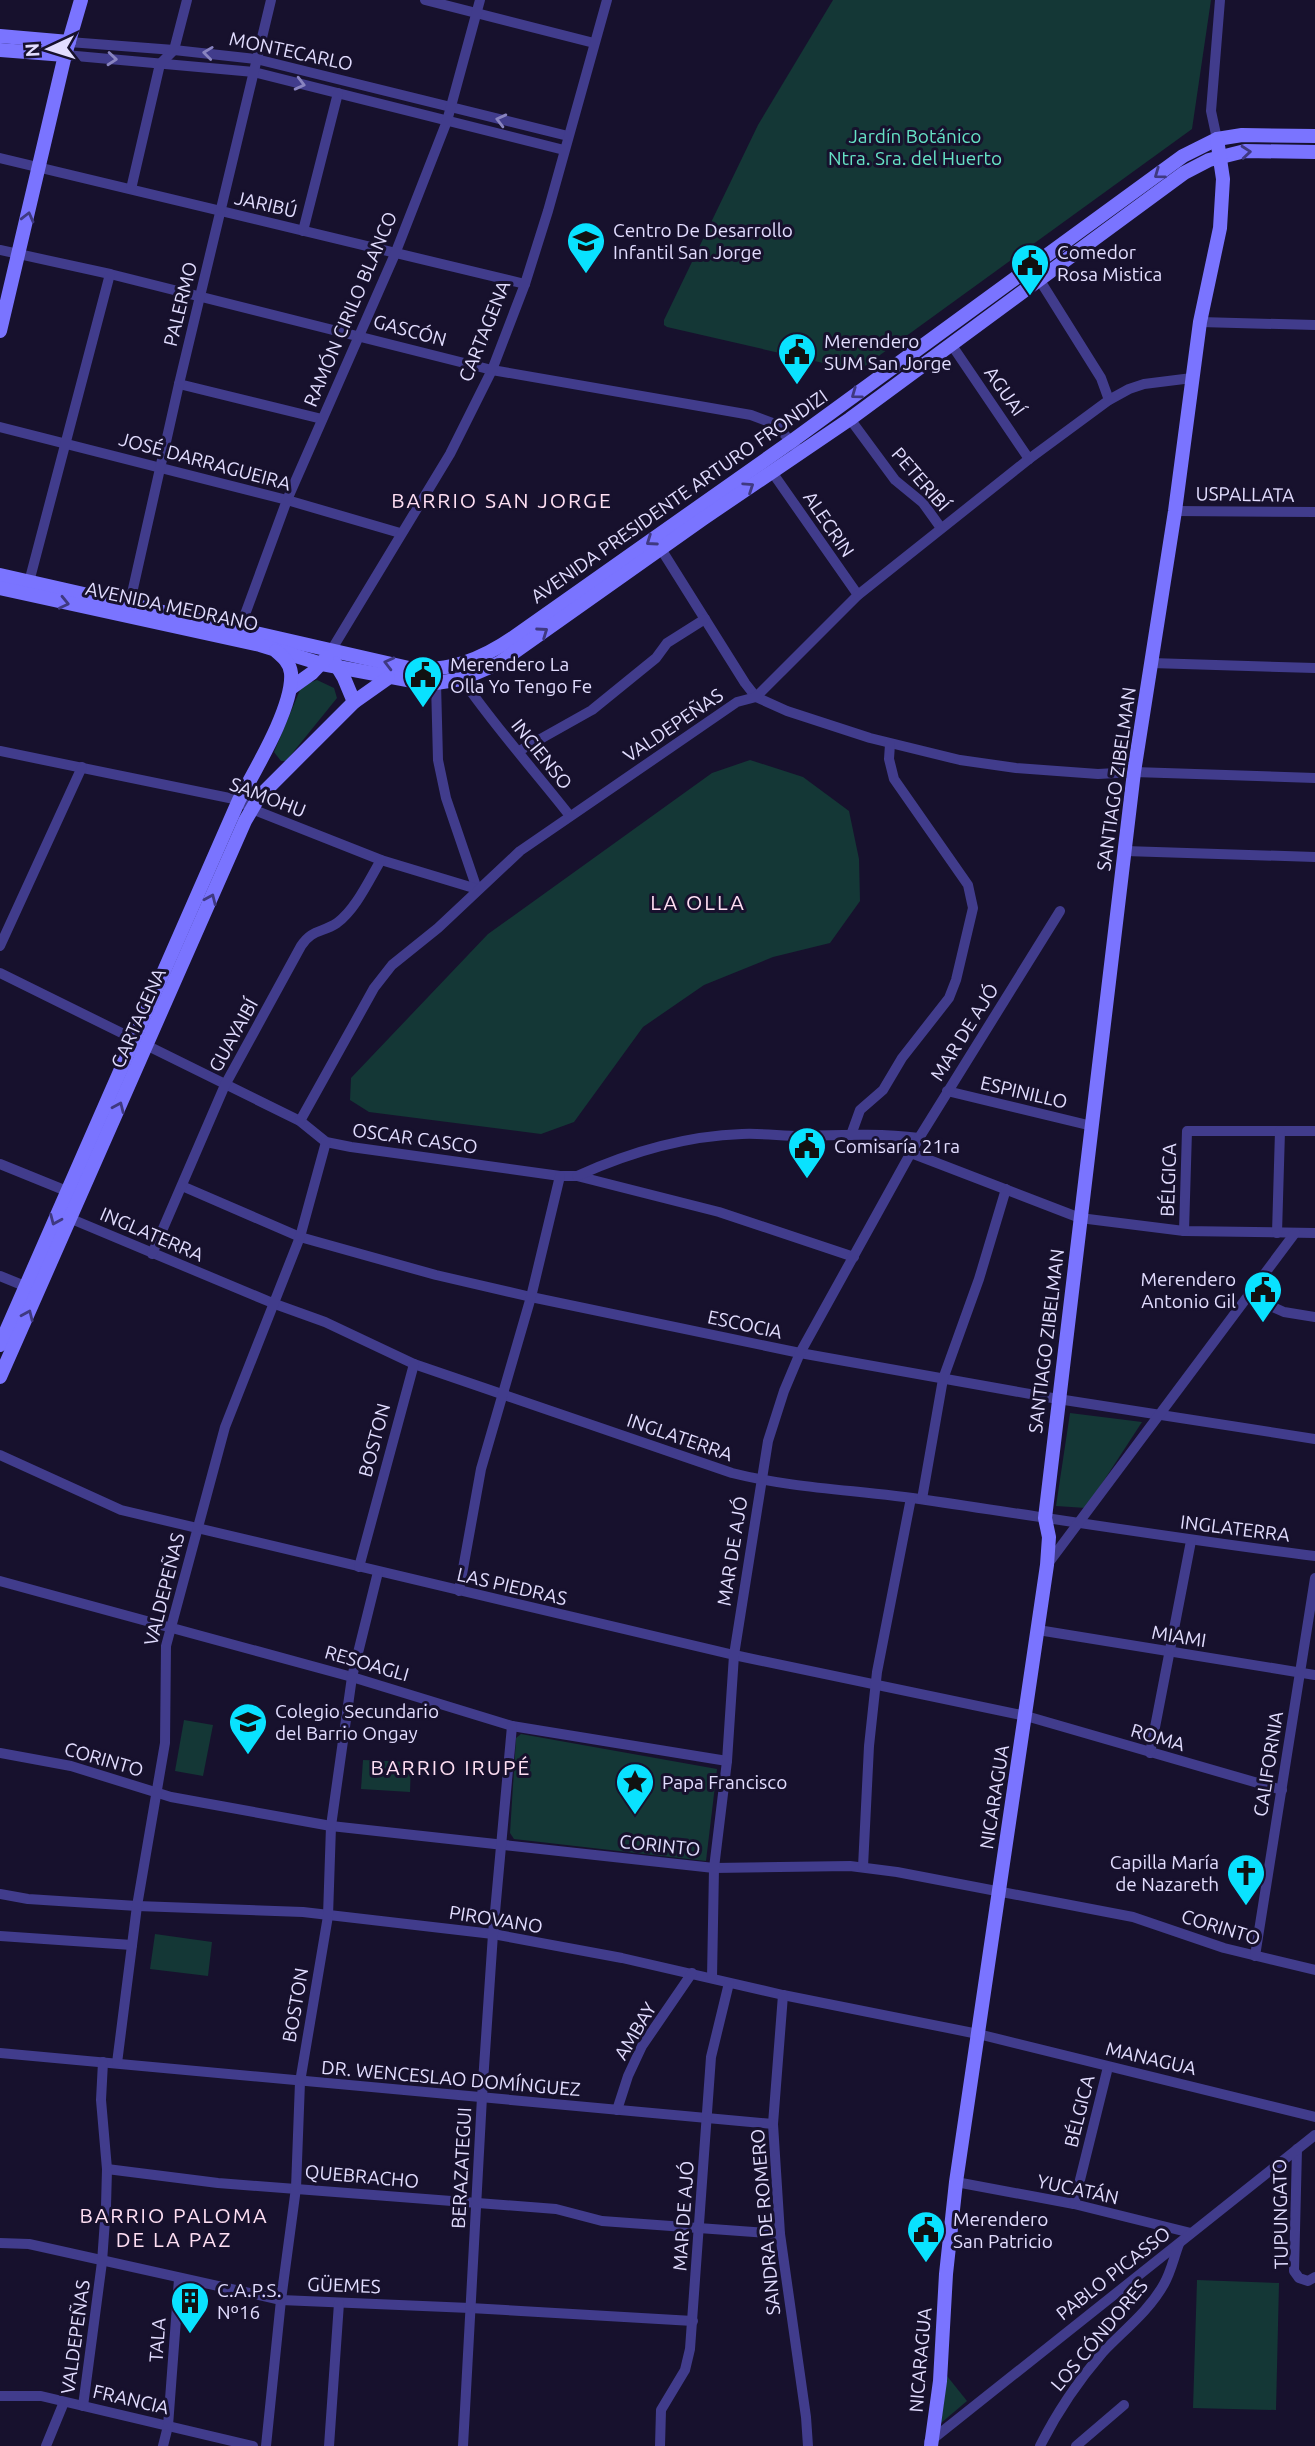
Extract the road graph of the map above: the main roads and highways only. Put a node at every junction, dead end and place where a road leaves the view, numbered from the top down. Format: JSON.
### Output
{"nodes":[{"id":1,"x":81,"y":0,"type":"edge"},
{"id":2,"x":0,"y":36,"type":"edge"},
{"id":3,"x":67,"y":49,"type":"junction"},
{"id":4,"x":0,"y":50,"type":"edge"},
{"id":5,"x":1315,"y":136,"type":"edge"},
{"id":6,"x":1217,"y":139,"type":"junction"},
{"id":7,"x":1315,"y":152,"type":"edge"},
{"id":8,"x":1221,"y":156,"type":"junction"},
{"id":9,"x":956,"y":321,"type":"junction"},
{"id":10,"x":0,"y":331,"type":"edge"},
{"id":11,"x":965,"y":334,"type":"junction"},
{"id":12,"x":796,"y":447,"type":"junction"},
{"id":13,"x":0,"y":575,"type":"edge"},
{"id":14,"x":0,"y":588,"type":"edge"},
{"id":15,"x":128,"y":611,"type":"junction"},
{"id":16,"x":272,"y":648,"type":"junction"},
{"id":17,"x":332,"y":649,"type":"junction"},
{"id":18,"x":329,"y":665,"type":"junction"},
{"id":19,"x":388,"y":678,"type":"junction"},
{"id":20,"x":291,"y":688,"type":"junction"},
{"id":21,"x":354,"y":702,"type":"junction"},
{"id":22,"x":265,"y":752,"type":"junction"},
{"id":23,"x":290,"y":768,"type":"junction"},
{"id":24,"x":140,"y":1042,"type":"junction"},
{"id":25,"x":73,"y":1194,"type":"junction"},
{"id":26,"x":32,"y":1289,"type":"junction"},
{"id":27,"x":0,"y":1345,"type":"edge"},
{"id":28,"x":0,"y":1377,"type":"edge"},
{"id":29,"x":1047,"y":1565,"type":"joint"},
{"id":30,"x":929,"y":2444,"type":"edge"}],
"edges":[{"from":1,"to":3,"type":"main road"},
{"from":2,"to":3,"type":"main road","name":"MONTECARLO"},
{"from":3,"to":4,"type":"main road","name":"MONTECARLO"},
{"from":10,"to":3,"type":"main road","one_way":true},
{"from":5,"to":6,"type":"main road","name":"AVENIDA PRESIDENTE ARTURO FRONDIZI"},
{"from":6,"to":8,"type":"main road","name":"SANTIAGO ZIBELMAN"},
{"from":6,"to":9,"type":"main road","name":"AVENIDA PRESIDENTE ARTURO FRONDIZI","one_way":true},
{"from":8,"to":7,"type":"main road","name":"AVENIDA PRESIDENTE ARTURO FRONDIZI","one_way":true},
{"from":8,"to":11,"type":"main road","name":"AVENIDA PRESIDENTE ARTURO FRONDIZI"},
{"from":8,"to":29,"type":"main road","name":"SANTIAGO ZIBELMAN"},
{"from":9,"to":11,"type":"main road"},
{"from":9,"to":12,"type":"main road","name":"AVENIDA PRESIDENTE ARTURO FRONDIZI","one_way":true},
{"from":11,"to":12,"type":"main road","name":"AVENIDA PRESIDENTE ARTURO FRONDIZI"},
{"from":12,"to":17,"type":"main road","name":"AVENIDA PRESIDENTE ARTURO FRONDIZI","one_way":true},
{"from":19,"to":12,"type":"main road","name":"AVENIDA PRESIDENTE ARTURO FRONDIZI","one_way":true},
{"from":13,"to":15,"type":"main road","name":"AVENIDA MEDRANO"},
{"from":14,"to":15,"type":"main road","name":"AVENIDA MEDRANO","one_way":true},
{"from":15,"to":16,"type":"main road","name":"AVENIDA MEDRANO"},
{"from":15,"to":17,"type":"main road","name":"AVENIDA MEDRANO"},
{"from":16,"to":18,"type":"main road","name":"AVENIDA MEDRANO"},
{"from":16,"to":20,"type":"main road"},
{"from":17,"to":18,"type":"main road"},
{"from":18,"to":19,"type":"main road","name":"AVENIDA PRESIDENTE ARTURO FRONDIZI"},
{"from":18,"to":20,"type":"main road"},
{"from":18,"to":21,"type":"main road"},
{"from":19,"to":21,"type":"main road","name":"CARTAGENA"},
{"from":20,"to":22,"type":"main road","name":"CARTAGENA"},
{"from":21,"to":23,"type":"main road","name":"CARTAGENA"},
{"from":22,"to":23,"type":"main road"},
{"from":22,"to":24,"type":"main road","name":"CARTAGENA"},
{"from":24,"to":23,"type":"main road","name":"CARTAGENA","one_way":true},
{"from":24,"to":25,"type":"main road","name":"CARTAGENA"},
{"from":25,"to":26,"type":"main road","name":"CARTAGENA","one_way":true},
{"from":25,"to":26,"type":"main road","name":"CARTAGENA"},
{"from":26,"to":27,"type":"main road","name":"CARTAGENA"},
{"from":28,"to":26,"type":"main road","name":"CARTAGENA","one_way":true},
{"from":29,"to":30,"type":"main road","name":"NICARAGUA"}]}
